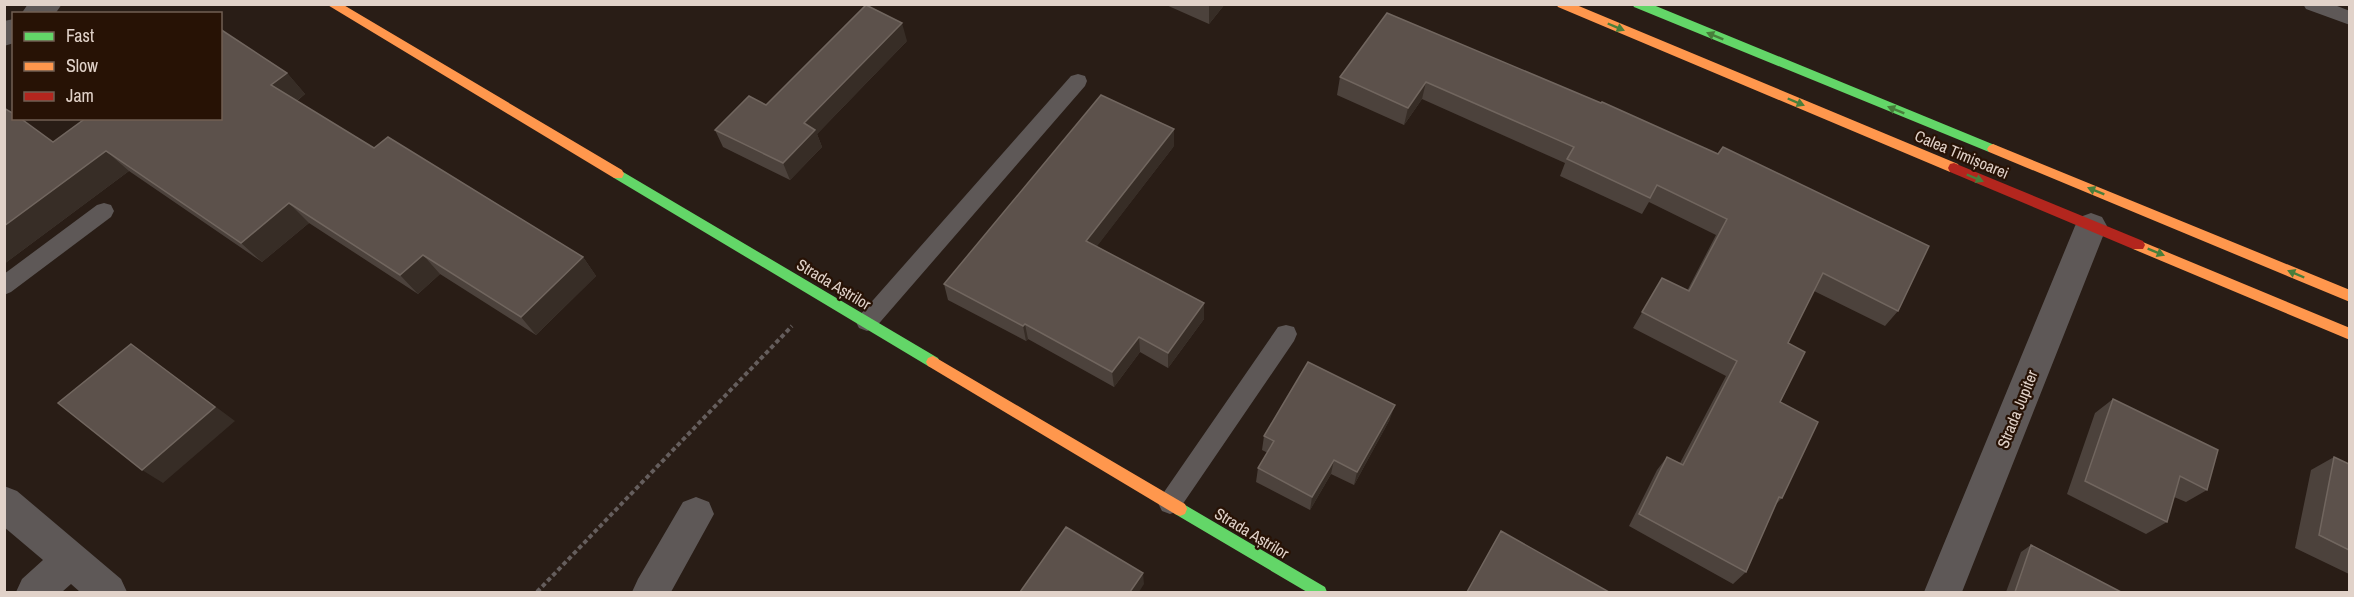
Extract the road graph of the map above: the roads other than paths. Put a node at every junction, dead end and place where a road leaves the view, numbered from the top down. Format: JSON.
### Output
{"nodes":[{"id":1,"x":332,"y":4,"type":"edge"},
{"id":2,"x":1562,"y":4,"type":"edge"},
{"id":3,"x":1638,"y":4,"type":"edge"},
{"id":4,"x":2312,"y":4,"type":"edge"},
{"id":5,"x":354,"y":9,"type":"edge"},
{"id":6,"x":2349,"y":18,"type":"edge"},
{"id":7,"x":1078,"y":81,"type":"dead end"},
{"id":8,"x":104,"y":211,"type":"dead end"},
{"id":9,"x":2091,"y":226,"type":"junction"},
{"id":10,"x":4,"y":286,"type":"edge"},
{"id":11,"x":2349,"y":296,"type":"edge"},
{"id":12,"x":867,"y":322,"type":"junction"},
{"id":13,"x":1286,"y":334,"type":"dead end"},
{"id":14,"x":2349,"y":334,"type":"edge"},
{"id":15,"x":4,"y":502,"type":"edge"},
{"id":16,"x":1170,"y":503,"type":"junction"},
{"id":17,"x":696,"y":514,"type":"dead end"},
{"id":18,"x":70,"y":560,"type":"junction"},
{"id":19,"x":35,"y":592,"type":"edge"},
{"id":20,"x":108,"y":592,"type":"edge"},
{"id":21,"x":651,"y":592,"type":"edge"},
{"id":22,"x":1320,"y":592,"type":"edge"},
{"id":23,"x":1943,"y":592,"type":"edge"}],
"edges":[{"from":1,"to":5,"type":"main road","name":"Strada Aștrilor"},
{"from":2,"to":9,"type":"main road","name":"Calea Timișoarei","one_way":true},
{"from":11,"to":3,"type":"main road","name":"Calea Timișoarei","one_way":true},
{"from":4,"to":6,"type":"lane"},
{"from":5,"to":12,"type":"main road","name":"Strada Aștrilor"},
{"from":7,"to":12,"type":"lane"},
{"from":8,"to":10,"type":"lane"},
{"from":9,"to":14,"type":"main road","name":"Calea Timișoarei","one_way":true},
{"from":9,"to":23,"type":"street","name":"Strada Jupiter"},
{"from":12,"to":16,"type":"main road","name":"Strada Aștrilor"},
{"from":13,"to":16,"type":"lane"},
{"from":15,"to":18,"type":"street"},
{"from":16,"to":22,"type":"main road","name":"Strada Aștrilor"},
{"from":17,"to":21,"type":"street"},
{"from":18,"to":19,"type":"street"},
{"from":18,"to":20,"type":"street"}]}
